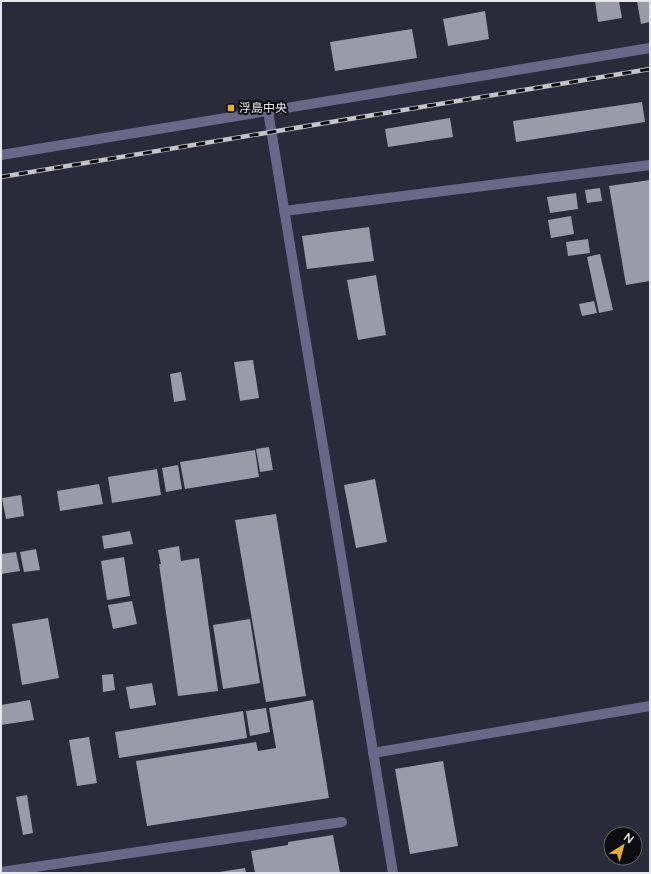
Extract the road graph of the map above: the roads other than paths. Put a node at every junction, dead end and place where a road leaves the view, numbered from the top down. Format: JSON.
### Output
{"nodes":[{"id":1,"x":650,"y":48,"type":"edge"},
{"id":2,"x":268,"y":111,"type":"junction"},
{"id":3,"x":1,"y":155,"type":"edge"},
{"id":4,"x":650,"y":165,"type":"edge"},
{"id":5,"x":284,"y":211,"type":"junction"},
{"id":6,"x":650,"y":706,"type":"edge"},
{"id":7,"x":373,"y":753,"type":"junction"},
{"id":8,"x":342,"y":822,"type":"dead end"},
{"id":9,"x":1,"y":872,"type":"edge"},
{"id":10,"x":393,"y":873,"type":"edge"}],
"edges":[{"from":1,"to":2,"type":"street"},
{"from":2,"to":3,"type":"street"},
{"from":2,"to":5,"type":"street"},
{"from":4,"to":5,"type":"street"},
{"from":5,"to":7,"type":"street"},
{"from":6,"to":7,"type":"street"},
{"from":7,"to":10,"type":"street"},
{"from":8,"to":9,"type":"street"}]}
